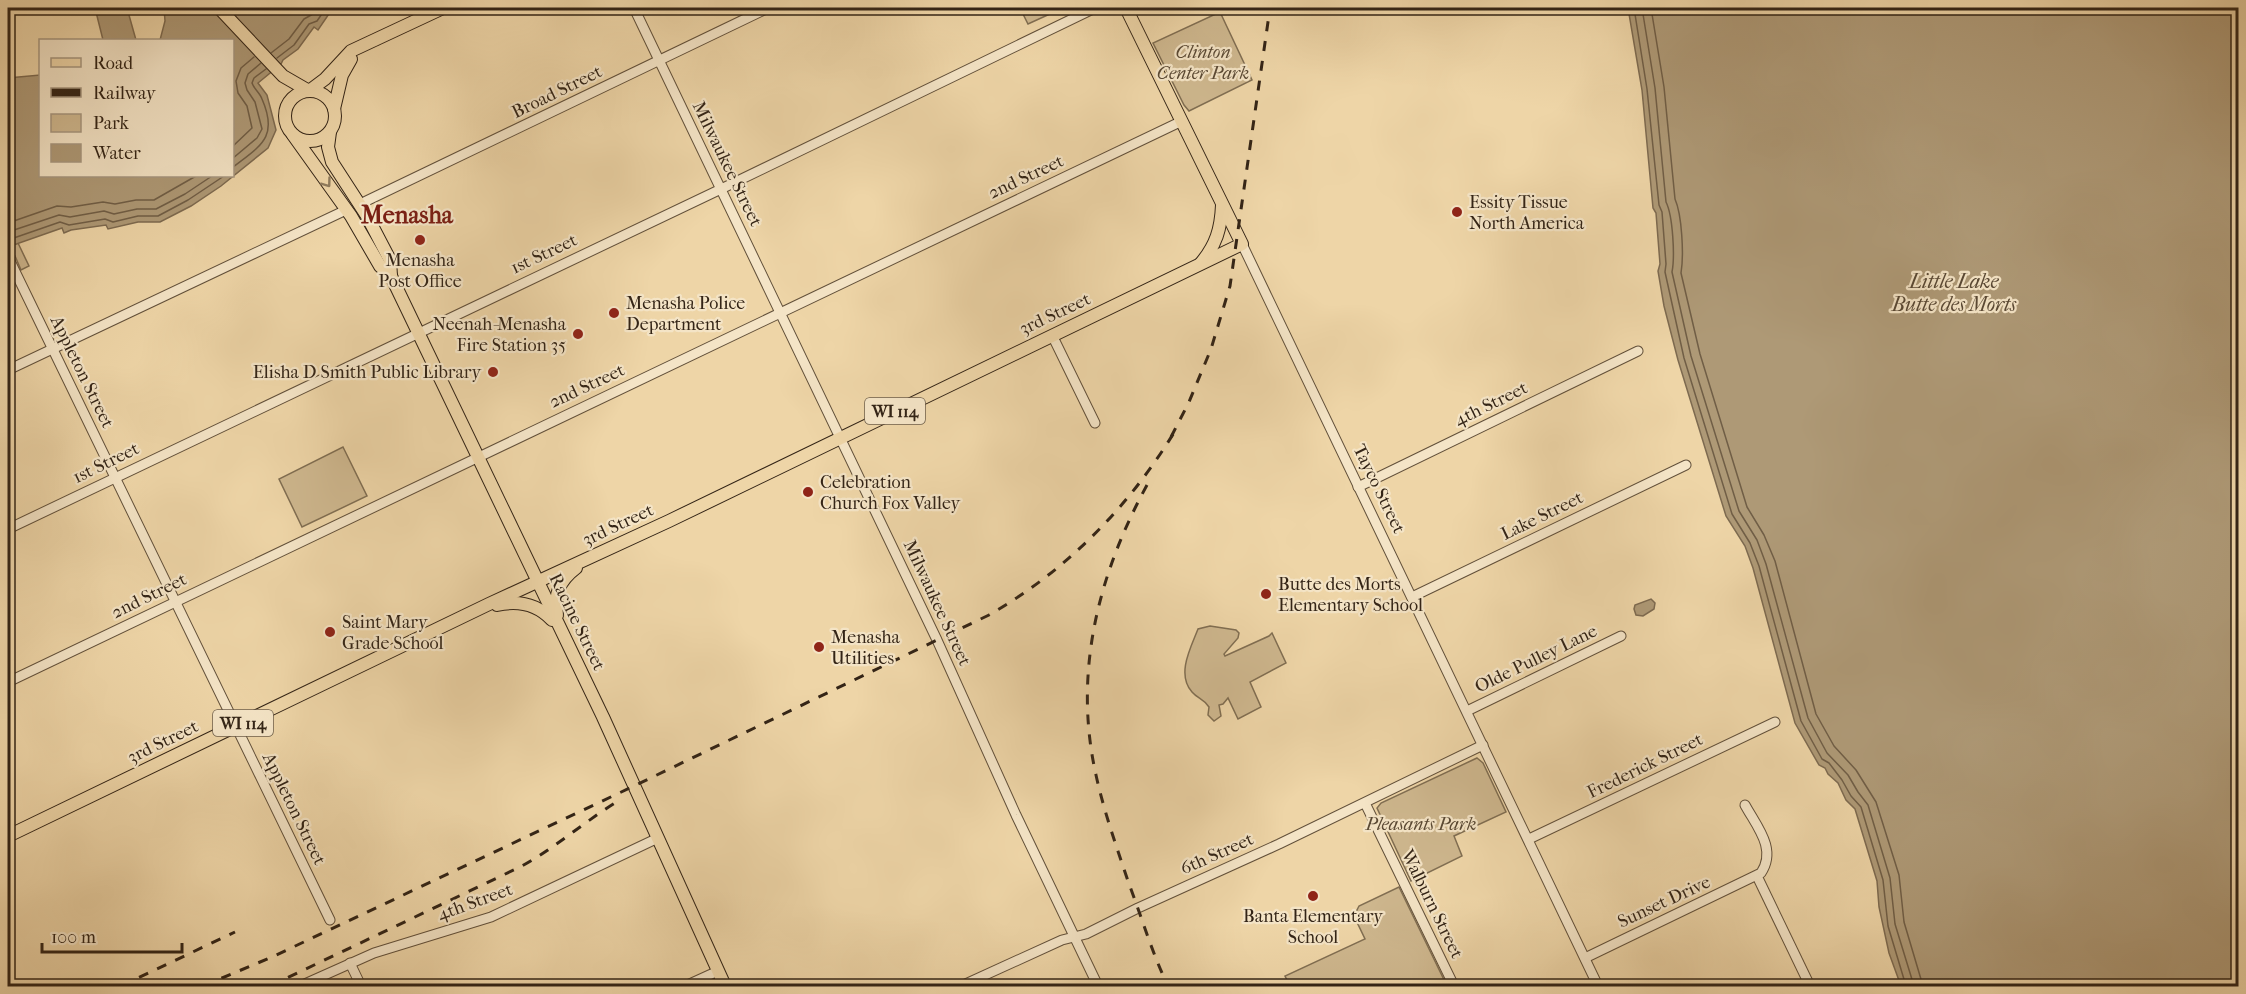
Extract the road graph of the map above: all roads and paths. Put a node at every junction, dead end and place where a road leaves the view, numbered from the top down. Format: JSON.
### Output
{"nodes":[{"id":1,"x":219,"y":8,"type":"edge"},
{"id":2,"x":443,"y":8,"type":"edge"},
{"id":3,"x":634,"y":8,"type":"edge"},
{"id":4,"x":768,"y":8,"type":"edge"},
{"id":5,"x":1095,"y":8,"type":"edge"},
{"id":6,"x":1126,"y":8,"type":"edge"},
{"id":7,"x":359,"y":48,"type":"junction"},
{"id":8,"x":659,"y":61,"type":"junction"},
{"id":9,"x":283,"y":76,"type":"junction"},
{"id":10,"x":309,"y":91,"type":"junction"},
{"id":11,"x":288,"y":104,"type":"junction"},
{"id":12,"x":334,"y":109,"type":"junction"},
{"id":13,"x":1182,"y":121,"type":"junction"},
{"id":14,"x":330,"y":132,"type":"junction"},
{"id":15,"x":293,"y":135,"type":"junction"},
{"id":16,"x":721,"y":189,"type":"junction"},
{"id":17,"x":360,"y":204,"type":"junction"},
{"id":18,"x":1222,"y":204,"type":"junction"},
{"id":19,"x":346,"y":210,"type":"junction"},
{"id":20,"x":1242,"y":244,"type":"junction"},
{"id":21,"x":9,"y":259,"type":"dead end"},
{"id":22,"x":1198,"y":266,"type":"junction"},
{"id":23,"x":391,"y":276,"type":"junction"},
{"id":24,"x":779,"y":313,"type":"junction"},
{"id":25,"x":418,"y":332,"type":"junction"},
{"id":26,"x":1052,"y":335,"type":"junction"},
{"id":27,"x":53,"y":349,"type":"junction"},
{"id":28,"x":1638,"y":351,"type":"dead end"},
{"id":29,"x":8,"y":370,"type":"edge"},
{"id":30,"x":1095,"y":423,"type":"dead end"},
{"id":31,"x":840,"y":438,"type":"junction"},
{"id":32,"x":477,"y":457,"type":"junction"},
{"id":33,"x":1686,"y":465,"type":"dead end"},
{"id":34,"x":115,"y":477,"type":"junction"},
{"id":35,"x":1358,"y":487,"type":"junction"},
{"id":36,"x":8,"y":529,"type":"edge"},
{"id":37,"x":592,"y":557,"type":"junction"},
{"id":38,"x":537,"y":582,"type":"junction"},
{"id":39,"x":1412,"y":597,"type":"junction"},
{"id":40,"x":175,"y":602,"type":"junction"},
{"id":41,"x":478,"y":609,"type":"junction"},
{"id":42,"x":561,"y":630,"type":"junction"},
{"id":43,"x":1621,"y":636,"type":"dead end"},
{"id":44,"x":8,"y":682,"type":"edge"},
{"id":45,"x":1467,"y":711,"type":"junction"},
{"id":46,"x":1775,"y":722,"type":"dead end"},
{"id":47,"x":236,"y":726,"type":"junction"},
{"id":48,"x":1483,"y":745,"type":"junction"},
{"id":49,"x":1365,"y":803,"type":"junction"},
{"id":50,"x":1745,"y":805,"type":"dead end"},
{"id":51,"x":8,"y":836,"type":"edge"},
{"id":52,"x":658,"y":838,"type":"junction"},
{"id":53,"x":1529,"y":839,"type":"junction"},
{"id":54,"x":1757,"y":876,"type":"junction"},
{"id":55,"x":330,"y":920,"type":"dead end"},
{"id":56,"x":1075,"y":937,"type":"junction"},
{"id":57,"x":1585,"y":958,"type":"junction"},
{"id":58,"x":350,"y":963,"type":"junction"},
{"id":59,"x":718,"y":971,"type":"junction"},
{"id":60,"x":300,"y":987,"type":"edge"},
{"id":61,"x":361,"y":987,"type":"edge"},
{"id":62,"x":684,"y":987,"type":"edge"},
{"id":63,"x":725,"y":987,"type":"edge"},
{"id":64,"x":961,"y":987,"type":"edge"},
{"id":65,"x":1098,"y":987,"type":"edge"},
{"id":66,"x":1454,"y":987,"type":"edge"},
{"id":67,"x":1598,"y":987,"type":"edge"},
{"id":68,"x":1810,"y":987,"type":"edge"}],
"edges":[{"from":1,"to":9,"type":"main road"},
{"from":2,"to":7,"type":"main road"},
{"from":3,"to":8,"type":"street","name":"Milwaukee Street"},
{"from":4,"to":8,"type":"street","name":"Broad Street"},
{"from":5,"to":16,"type":"street","name":"1st Street"},
{"from":6,"to":13,"type":"main road","name":"Tayco Street"},
{"from":7,"to":10,"type":"main road"},
{"from":7,"to":12,"type":"main road"},
{"from":8,"to":16,"type":"street","name":"Milwaukee Street"},
{"from":8,"to":17,"type":"street","name":"Broad Street"},
{"from":9,"to":10,"type":"main road"},
{"from":9,"to":11,"type":"main road"},
{"from":10,"to":11,"type":"main road"},
{"from":10,"to":12,"type":"main road"},
{"from":11,"to":15,"type":"main road"},
{"from":12,"to":14,"type":"main road"},
{"from":13,"to":18,"type":"main road","name":"Tayco Street"},
{"from":13,"to":24,"type":"street","name":"2nd Street"},
{"from":14,"to":15,"type":"main road"},
{"from":14,"to":17,"type":"main road","name":"Racine Street"},
{"from":15,"to":19,"type":"main road","name":"Racine Street","one_way":true},
{"from":16,"to":24,"type":"street","name":"Milwaukee Street"},
{"from":16,"to":25,"type":"street","name":"1st Street"},
{"from":17,"to":23,"type":"main road","name":"Racine Street"},
{"from":18,"to":20,"type":"main road","name":"Tayco Street"},
{"from":18,"to":22,"type":"main road"},
{"from":19,"to":23,"type":"main road","name":"Racine Street"},
{"from":19,"to":27,"type":"street"},
{"from":20,"to":22,"type":"main road","name":"3rd Street","number":"WI 114"},
{"from":20,"to":35,"type":"street","name":"Tayco Street"},
{"from":21,"to":27,"type":"street","name":"Appleton Street"},
{"from":22,"to":26,"type":"main road","name":"3rd Street","number":"WI 114"},
{"from":23,"to":25,"type":"main road","name":"Racine Street"},
{"from":24,"to":31,"type":"street","name":"Milwaukee Street"},
{"from":24,"to":32,"type":"street","name":"2nd Street"},
{"from":25,"to":32,"type":"main road","name":"Racine Street"},
{"from":25,"to":34,"type":"street","name":"1st Street"},
{"from":26,"to":30,"type":"street"},
{"from":26,"to":31,"type":"main road","name":"3rd Street","number":"WI 114"},
{"from":27,"to":29,"type":"street"},
{"from":27,"to":34,"type":"street","name":"Appleton Street"},
{"from":28,"to":35,"type":"street","name":"4th Street"},
{"from":31,"to":37,"type":"main road","name":"3rd Street","number":"WI 114"},
{"from":31,"to":56,"type":"street","name":"Milwaukee Street"},
{"from":32,"to":38,"type":"main road","name":"Racine Street"},
{"from":32,"to":40,"type":"street","name":"2nd Street"},
{"from":33,"to":39,"type":"street","name":"Lake Street"},
{"from":34,"to":36,"type":"street","name":"1st Street"},
{"from":34,"to":40,"type":"street","name":"Appleton Street"},
{"from":35,"to":39,"type":"street","name":"Tayco Street"},
{"from":37,"to":38,"type":"main road","name":"3rd Street","number":"WI 114"},
{"from":37,"to":42,"type":"main road"},
{"from":38,"to":41,"type":"main road","name":"3rd Street","number":"WI 114"},
{"from":38,"to":42,"type":"main road","name":"Racine Street"},
{"from":39,"to":45,"type":"street","name":"Tayco Street"},
{"from":40,"to":44,"type":"street","name":"2nd Street"},
{"from":40,"to":47,"type":"street","name":"Appleton Street"},
{"from":41,"to":42,"type":"main road"},
{"from":41,"to":47,"type":"main road","name":"3rd Street","number":"WI 114"},
{"from":42,"to":52,"type":"main road","name":"Racine Street"},
{"from":43,"to":45,"type":"street","name":"Olde Pulley Lane"},
{"from":45,"to":48,"type":"street","name":"Tayco Street"},
{"from":46,"to":53,"type":"street","name":"Frederick Street"},
{"from":47,"to":51,"type":"main road","name":"3rd Street","number":"WI 114"},
{"from":47,"to":55,"type":"street","name":"Appleton Street"},
{"from":48,"to":49,"type":"street","name":"6th Street"},
{"from":48,"to":53,"type":"street","name":"Tayco Street"},
{"from":49,"to":56,"type":"street","name":"6th Street"},
{"from":49,"to":66,"type":"street","name":"Walburn Street"},
{"from":50,"to":54,"type":"street"},
{"from":52,"to":58,"type":"street","name":"4th Street"},
{"from":52,"to":59,"type":"main road","name":"Racine Street"},
{"from":53,"to":57,"type":"street","name":"Tayco Street"},
{"from":54,"to":57,"type":"street","name":"Sunset Drive"},
{"from":54,"to":68,"type":"street"},
{"from":56,"to":64,"type":"street","name":"6th Street"},
{"from":56,"to":65,"type":"street","name":"Milwaukee Street"},
{"from":57,"to":67,"type":"street","name":"Tayco Street"},
{"from":58,"to":60,"type":"street","name":"4th Street"},
{"from":58,"to":61,"type":"street"},
{"from":59,"to":62,"type":"street"},
{"from":59,"to":63,"type":"main road","name":"Racine Street"}]}
